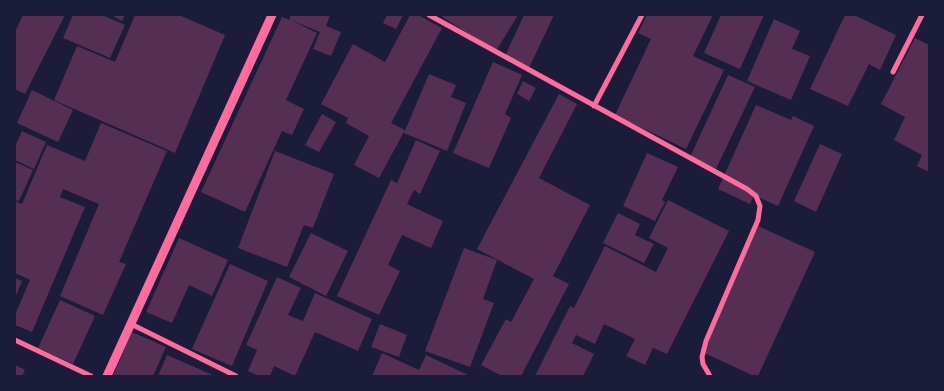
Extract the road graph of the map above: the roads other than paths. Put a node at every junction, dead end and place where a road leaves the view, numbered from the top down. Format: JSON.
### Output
{"nodes":[{"id":1,"x":272,"y":15,"type":"edge"},
{"id":2,"x":429,"y":15,"type":"edge"},
{"id":3,"x":642,"y":15,"type":"edge"},
{"id":4,"x":922,"y":15,"type":"edge"},
{"id":5,"x":893,"y":72,"type":"dead end"},
{"id":6,"x":594,"y":106,"type":"junction"},
{"id":7,"x":131,"y":324,"type":"junction"},
{"id":8,"x":15,"y":340,"type":"edge"},
{"id":9,"x":91,"y":376,"type":"edge"},
{"id":10,"x":107,"y":376,"type":"edge"},
{"id":11,"x":236,"y":376,"type":"edge"},
{"id":12,"x":710,"y":376,"type":"edge"}],
"edges":[{"from":1,"to":7,"type":"street"},
{"from":2,"to":6,"type":"street"},
{"from":3,"to":6,"type":"street"},
{"from":4,"to":5,"type":"street"},
{"from":6,"to":12,"type":"street"},
{"from":7,"to":10,"type":"street"},
{"from":7,"to":11,"type":"street"},
{"from":8,"to":9,"type":"street"}]}
